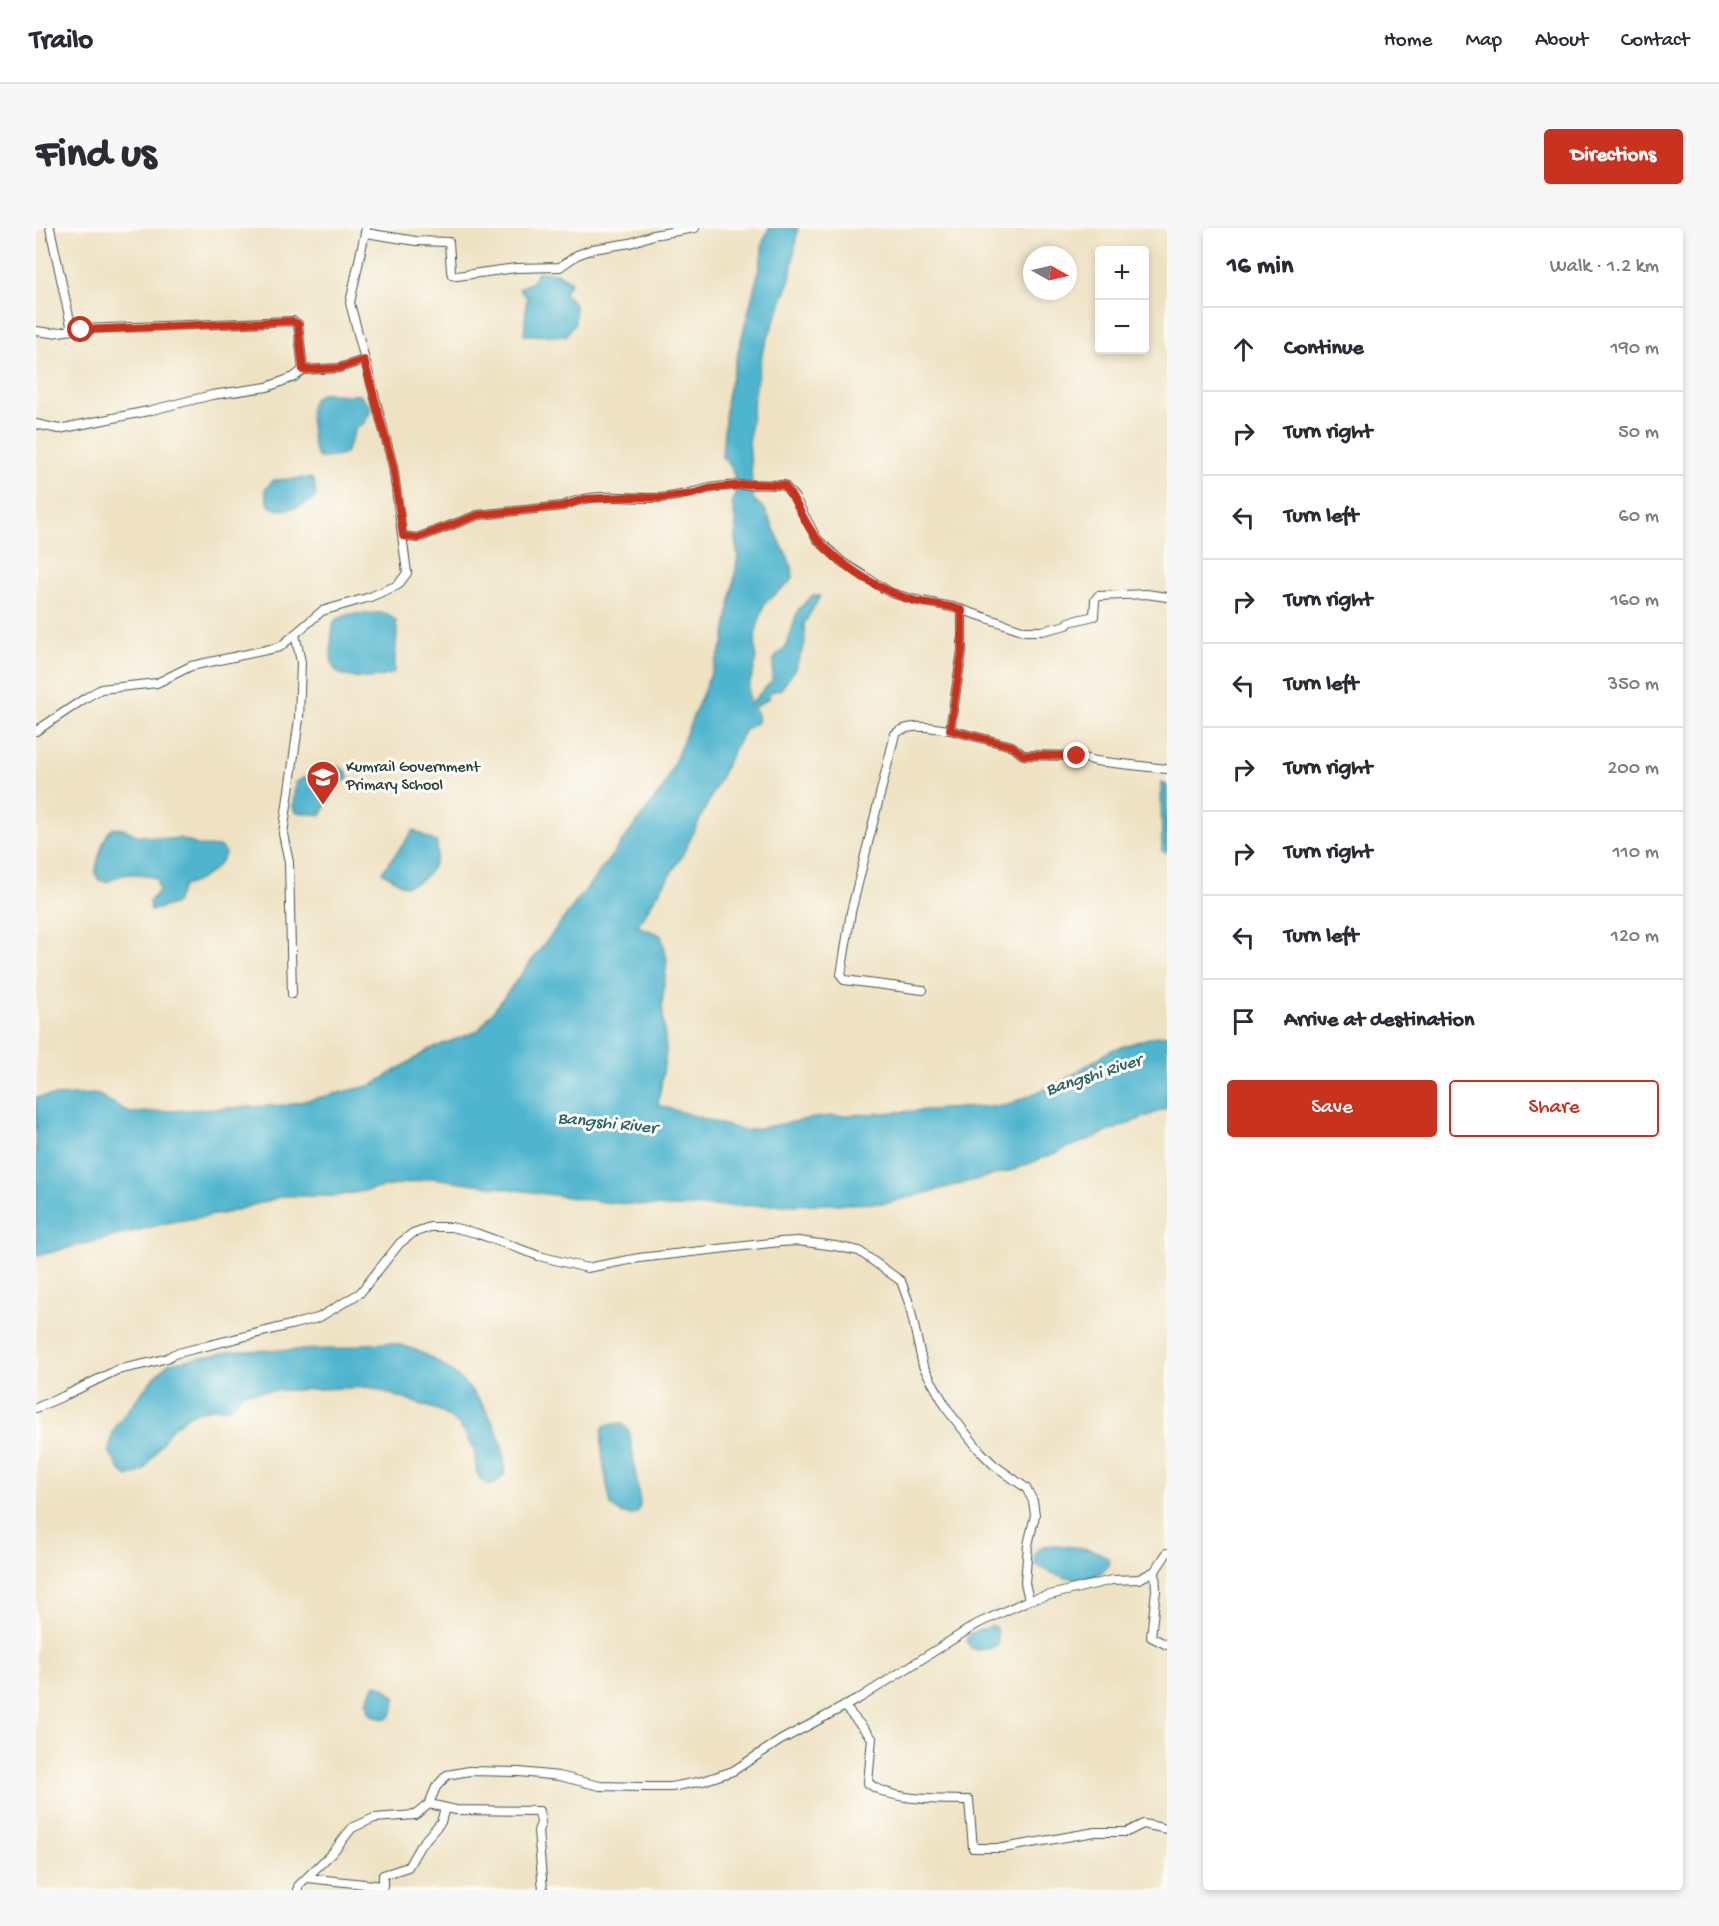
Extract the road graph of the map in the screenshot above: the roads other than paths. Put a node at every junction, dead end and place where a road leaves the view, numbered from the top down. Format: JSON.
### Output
{"nodes":[{"id":1,"x":50,"y":228,"type":"edge"},
{"id":2,"x":695,"y":228,"type":"edge"},
{"id":3,"x":366,"y":231,"type":"edge"},
{"id":4,"x":72,"y":330,"type":"junction"},
{"id":5,"x":36,"y":331,"type":"edge"},
{"id":6,"x":364,"y":360,"type":"junction"},
{"id":7,"x":303,"y":370,"type":"junction"},
{"id":8,"x":36,"y":424,"type":"edge"},
{"id":9,"x":403,"y":536,"type":"junction"},
{"id":10,"x":1167,"y":597,"type":"edge"},
{"id":11,"x":962,"y":610,"type":"junction"},
{"id":12,"x":295,"y":634,"type":"junction"},
{"id":13,"x":950,"y":730,"type":"junction"},
{"id":14,"x":36,"y":731,"type":"edge"},
{"id":15,"x":1167,"y":769,"type":"edge"},
{"id":16,"x":923,"y":990,"type":"dead end"},
{"id":17,"x":292,"y":994,"type":"dead end"},
{"id":18,"x":36,"y":1408,"type":"edge"},
{"id":19,"x":1167,"y":1553,"type":"edge"},
{"id":20,"x":1155,"y":1571,"type":"junction"},
{"id":21,"x":1029,"y":1600,"type":"junction"},
{"id":22,"x":1167,"y":1645,"type":"edge"},
{"id":23,"x":844,"y":1706,"type":"junction"},
{"id":24,"x":429,"y":1804,"type":"junction"},
{"id":25,"x":445,"y":1808,"type":"junction"},
{"id":26,"x":1167,"y":1829,"type":"edge"},
{"id":27,"x":307,"y":1878,"type":"junction"},
{"id":28,"x":298,"y":1890,"type":"edge"},
{"id":29,"x":543,"y":1890,"type":"edge"}],
"edges":[{"from":1,"to":4,"type":"street"},
{"from":2,"to":3,"type":"street"},
{"from":3,"to":6,"type":"street"},
{"from":4,"to":5,"type":"street"},
{"from":4,"to":7,"type":"street"},
{"from":6,"to":7,"type":"street"},
{"from":6,"to":9,"type":"street"},
{"from":7,"to":8,"type":"street"},
{"from":9,"to":11,"type":"street"},
{"from":9,"to":12,"type":"street"},
{"from":10,"to":11,"type":"street"},
{"from":11,"to":13,"type":"street"},
{"from":12,"to":14,"type":"street"},
{"from":12,"to":17,"type":"street"},
{"from":13,"to":15,"type":"street"},
{"from":13,"to":16,"type":"street"},
{"from":18,"to":21,"type":"street"},
{"from":19,"to":20,"type":"street"},
{"from":20,"to":21,"type":"street"},
{"from":20,"to":22,"type":"street"},
{"from":21,"to":23,"type":"street"},
{"from":23,"to":24,"type":"street"},
{"from":23,"to":26,"type":"street"},
{"from":24,"to":25,"type":"street"},
{"from":24,"to":27,"type":"street"},
{"from":25,"to":27,"type":"street"},
{"from":25,"to":29,"type":"street"},
{"from":27,"to":28,"type":"street"}]}
